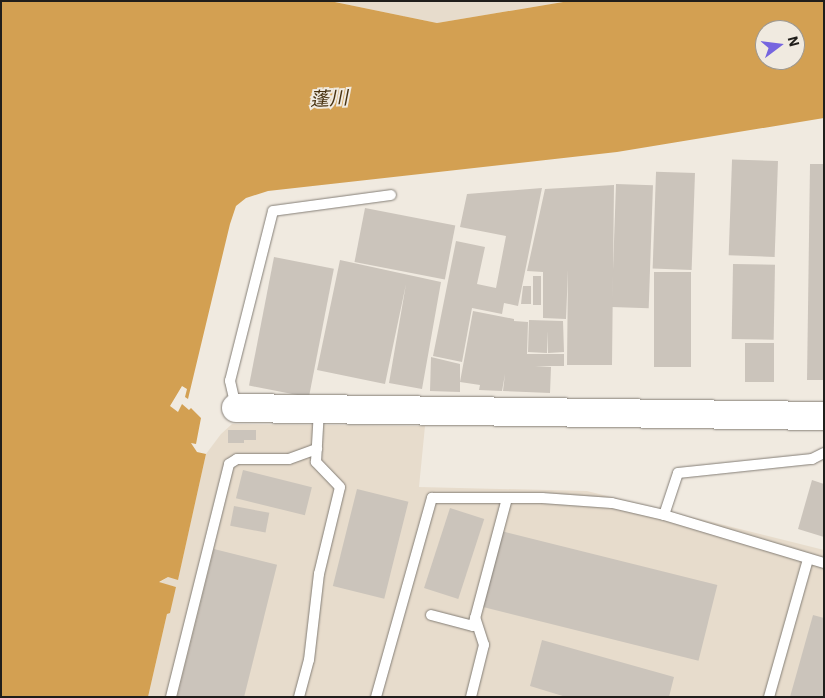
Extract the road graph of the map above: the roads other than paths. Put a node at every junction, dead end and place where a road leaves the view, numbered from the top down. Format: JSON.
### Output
{"nodes":[{"id":1,"x":391,"y":195,"type":"dead end"},
{"id":2,"x":236,"y":408,"type":"joint"},
{"id":3,"x":319,"y":409,"type":"junction"},
{"id":4,"x":824,"y":416,"type":"edge"},
{"id":5,"x":317,"y":449,"type":"junction"},
{"id":6,"x":824,"y":453,"type":"edge"},
{"id":7,"x":507,"y":498,"type":"junction"},
{"id":8,"x":664,"y":515,"type":"junction"},
{"id":9,"x":808,"y":559,"type":"junction"},
{"id":10,"x":824,"y":563,"type":"edge"},
{"id":11,"x":432,"y":615,"type":"dead end"},
{"id":12,"x":475,"y":617,"type":"junction"},
{"id":13,"x":171,"y":697,"type":"edge"},
{"id":14,"x":298,"y":697,"type":"edge"},
{"id":15,"x":376,"y":697,"type":"edge"},
{"id":16,"x":471,"y":697,"type":"edge"},
{"id":17,"x":769,"y":697,"type":"edge"}],
"edges":[{"from":1,"to":2,"type":"lane"},
{"from":2,"to":3,"type":"street"},
{"from":3,"to":4,"type":"street"},
{"from":3,"to":5,"type":"lane"},
{"from":5,"to":13,"type":"lane"},
{"from":5,"to":14,"type":"lane"},
{"from":6,"to":8,"type":"lane"},
{"from":7,"to":8,"type":"lane"},
{"from":7,"to":12,"type":"lane"},
{"from":7,"to":15,"type":"lane"},
{"from":8,"to":9,"type":"lane"},
{"from":9,"to":10,"type":"lane"},
{"from":9,"to":17,"type":"lane"},
{"from":11,"to":12,"type":"lane"},
{"from":12,"to":16,"type":"lane"}]}
